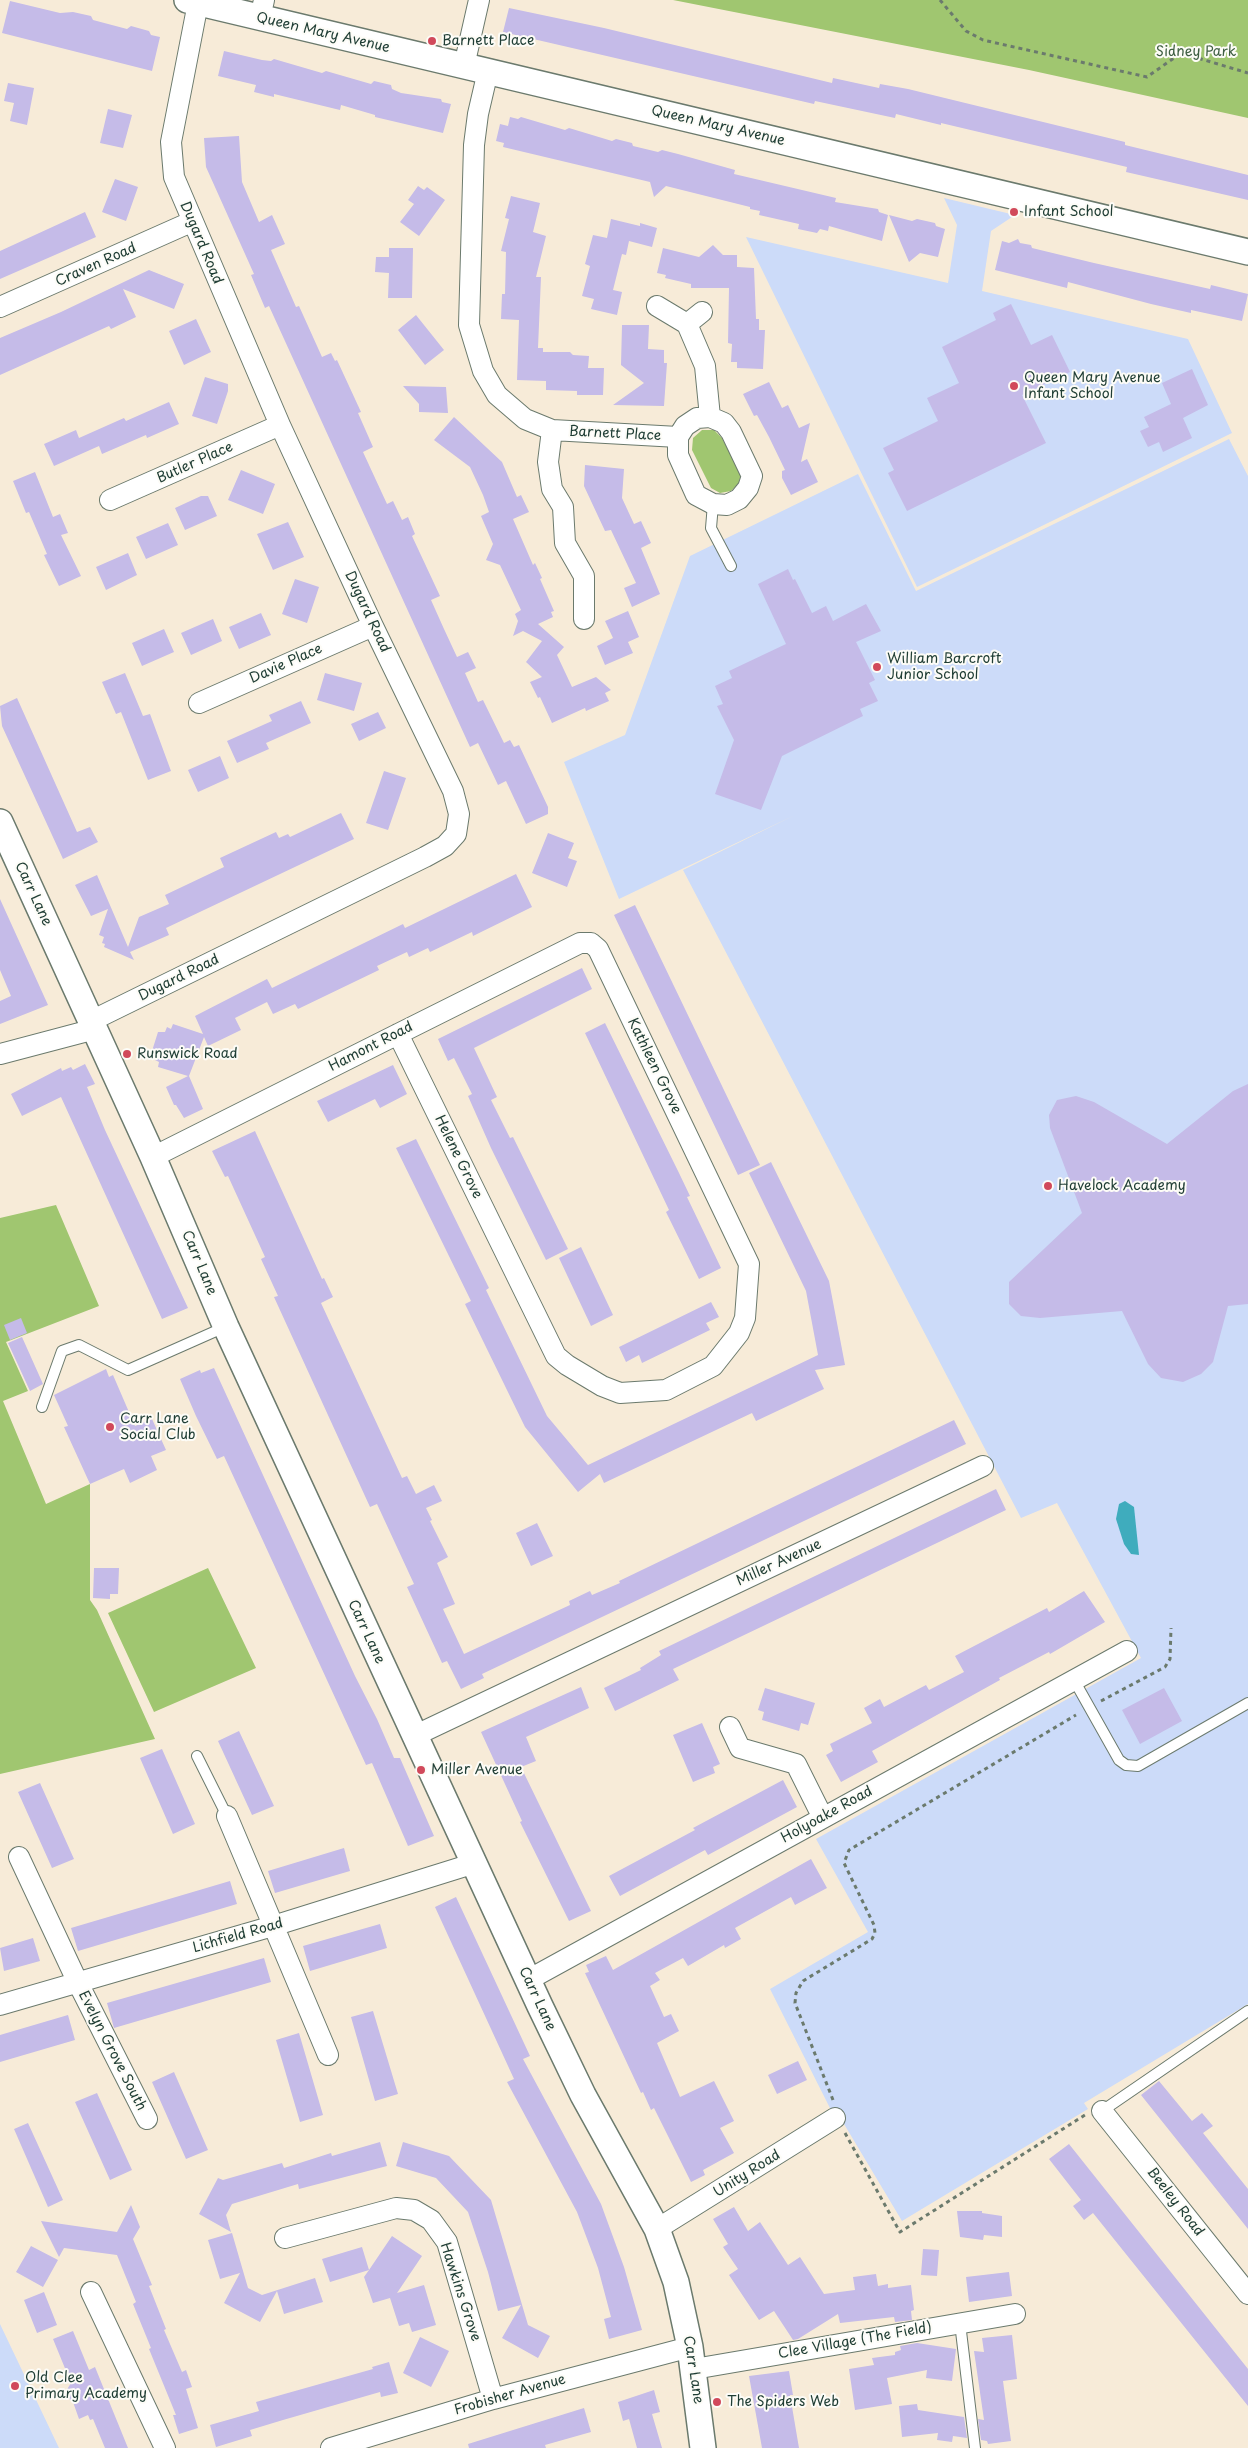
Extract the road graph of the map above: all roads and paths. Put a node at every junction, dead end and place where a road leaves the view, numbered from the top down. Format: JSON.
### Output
{"nodes":[{"id":1,"x":478,"y":0,"type":"edge"},
{"id":2,"x":940,"y":0,"type":"edge"},
{"id":3,"x":192,"y":1,"type":"edge"},
{"id":4,"x":262,"y":9,"type":"edge"},
{"id":5,"x":464,"y":66,"type":"junction"},
{"id":6,"x":488,"y":71,"type":"junction"},
{"id":7,"x":1248,"y":73,"type":"edge"},
{"id":8,"x":191,"y":222,"type":"junction"},
{"id":9,"x":1248,"y":252,"type":"edge"},
{"id":10,"x":657,"y":306,"type":"dead end"},
{"id":11,"x":0,"y":307,"type":"edge"},
{"id":12,"x":710,"y":417,"type":"junction"},
{"id":13,"x":280,"y":425,"type":"junction"},
{"id":14,"x":552,"y":430,"type":"junction"},
{"id":15,"x":678,"y":437,"type":"junction"},
{"id":16,"x":110,"y":500,"type":"dead end"},
{"id":17,"x":713,"y":504,"type":"junction"},
{"id":18,"x":731,"y":566,"type":"dead end"},
{"id":19,"x":584,"y":619,"type":"dead end"},
{"id":20,"x":373,"y":626,"type":"junction"},
{"id":21,"x":199,"y":703,"type":"dead end"},
{"id":22,"x":0,"y":822,"type":"edge"},
{"id":23,"x":592,"y":943,"type":"joint"},
{"id":24,"x":93,"y":1025,"type":"junction"},
{"id":25,"x":398,"y":1034,"type":"junction"},
{"id":26,"x":0,"y":1054,"type":"edge"},
{"id":27,"x":153,"y":1157,"type":"junction"},
{"id":28,"x":519,"y":1280,"type":"joint"},
{"id":29,"x":226,"y":1326,"type":"junction"},
{"id":30,"x":42,"y":1407,"type":"dead end"},
{"id":31,"x":983,"y":1466,"type":"dead end"},
{"id":32,"x":1171,"y":1628,"type":"dead end"},
{"id":33,"x":1127,"y":1651,"type":"dead end"},
{"id":34,"x":1074,"y":1680,"type":"junction"},
{"id":35,"x":1248,"y":1703,"type":"edge"},
{"id":36,"x":1089,"y":1707,"type":"junction"},
{"id":37,"x":730,"y":1727,"type":"dead end"},
{"id":38,"x":414,"y":1736,"type":"junction"},
{"id":39,"x":197,"y":1756,"type":"dead end"},
{"id":40,"x":227,"y":1816,"type":"joint"},
{"id":41,"x":823,"y":1818,"type":"junction"},
{"id":42,"x":18,"y":1858,"type":"dead end"},
{"id":43,"x":475,"y":1863,"type":"junction"},
{"id":44,"x":273,"y":1926,"type":"junction"},
{"id":45,"x":528,"y":1980,"type":"junction"},
{"id":46,"x":78,"y":1983,"type":"junction"},
{"id":47,"x":0,"y":2005,"type":"edge"},
{"id":48,"x":1248,"y":2011,"type":"edge"},
{"id":49,"x":328,"y":2055,"type":"dead end"},
{"id":50,"x":1102,"y":2110,"type":"junction"},
{"id":51,"x":147,"y":2119,"type":"dead end"},
{"id":52,"x":834,"y":2119,"type":"junction"},
{"id":53,"x":657,"y":2228,"type":"junction"},
{"id":54,"x":284,"y":2238,"type":"dead end"},
{"id":55,"x":91,"y":2292,"type":"dead end"},
{"id":56,"x":1248,"y":2294,"type":"edge"},
{"id":57,"x":1015,"y":2314,"type":"dead end"},
{"id":58,"x":960,"y":2323,"type":"junction"},
{"id":59,"x":692,"y":2358,"type":"junction"},
{"id":60,"x":494,"y":2399,"type":"junction"},
{"id":61,"x":164,"y":2448,"type":"edge"},
{"id":62,"x":331,"y":2448,"type":"edge"},
{"id":63,"x":704,"y":2448,"type":"edge"},
{"id":64,"x":975,"y":2448,"type":"edge"}],
"edges":[{"from":1,"to":5,"type":"street"},
{"from":2,"to":7,"type":"path"},
{"from":3,"to":4,"type":"street","name":"Queen Mary Avenue"},
{"from":3,"to":8,"type":"street","name":"Dugard Road"},
{"from":4,"to":5,"type":"street","name":"Queen Mary Avenue"},
{"from":5,"to":6,"type":"street","name":"Queen Mary Avenue"},
{"from":6,"to":9,"type":"street","name":"Queen Mary Avenue"},
{"from":6,"to":14,"type":"street","name":"Barnett Place"},
{"from":8,"to":11,"type":"street","name":"Craven Road"},
{"from":8,"to":13,"type":"street","name":"Dugard Road"},
{"from":10,"to":12,"type":"street"},
{"from":12,"to":15,"type":"street","name":"Barnett Place"},
{"from":12,"to":17,"type":"street"},
{"from":13,"to":16,"type":"street","name":"Butler Place"},
{"from":13,"to":20,"type":"street","name":"Dugard Road"},
{"from":14,"to":15,"type":"street","name":"Barnett Place"},
{"from":14,"to":19,"type":"street","name":"Barnett Place"},
{"from":15,"to":17,"type":"street","name":"Barnett Place"},
{"from":17,"to":18,"type":"lane"},
{"from":20,"to":21,"type":"street","name":"Davie Place"},
{"from":20,"to":24,"type":"street","name":"Dugard Road"},
{"from":22,"to":24,"type":"street","name":"Carr Lane"},
{"from":23,"to":25,"type":"street","name":"Hamont Road"},
{"from":23,"to":28,"type":"street","name":"Kathleen Grove"},
{"from":24,"to":26,"type":"street"},
{"from":24,"to":27,"type":"street","name":"Carr Lane"},
{"from":25,"to":27,"type":"street","name":"Hamont Road"},
{"from":25,"to":28,"type":"street","name":"Helene Grove"},
{"from":27,"to":29,"type":"street","name":"Carr Lane"},
{"from":29,"to":30,"type":"lane"},
{"from":29,"to":38,"type":"street","name":"Carr Lane"},
{"from":31,"to":38,"type":"street","name":"Miller Avenue"},
{"from":32,"to":36,"type":"path"},
{"from":33,"to":34,"type":"street","name":"Holyoake Road"},
{"from":34,"to":36,"type":"lane"},
{"from":34,"to":41,"type":"street","name":"Holyoake Road"},
{"from":35,"to":36,"type":"lane"},
{"from":36,"to":52,"type":"path"},
{"from":37,"to":41,"type":"street"},
{"from":38,"to":43,"type":"street","name":"Carr Lane"},
{"from":39,"to":40,"type":"lane"},
{"from":40,"to":44,"type":"street"},
{"from":41,"to":45,"type":"street","name":"Holyoake Road"},
{"from":42,"to":46,"type":"street","name":"Evelyn Grove South"},
{"from":43,"to":44,"type":"street","name":"Lichfield Road"},
{"from":43,"to":45,"type":"street","name":"Carr Lane"},
{"from":44,"to":46,"type":"street","name":"Lichfield Road"},
{"from":44,"to":49,"type":"street"},
{"from":45,"to":53,"type":"street","name":"Carr Lane"},
{"from":46,"to":47,"type":"street","name":"Lichfield Road"},
{"from":46,"to":51,"type":"street","name":"Evelyn Grove South"},
{"from":48,"to":50,"type":"lane"},
{"from":50,"to":52,"type":"path"},
{"from":50,"to":56,"type":"street","name":"Beeley Road"},
{"from":52,"to":53,"type":"street","name":"Unity Road"},
{"from":53,"to":59,"type":"street","name":"Carr Lane"},
{"from":54,"to":60,"type":"street","name":"Hawkins Grove"},
{"from":55,"to":61,"type":"street"},
{"from":57,"to":58,"type":"street","name":"Clee Village (The Field)"},
{"from":58,"to":59,"type":"street","name":"Clee Village (The Field)"},
{"from":58,"to":64,"type":"lane"},
{"from":59,"to":60,"type":"street","name":"Frobisher Avenue"},
{"from":59,"to":63,"type":"street","name":"Carr Lane"},
{"from":60,"to":62,"type":"street","name":"Frobisher Avenue"}]}
